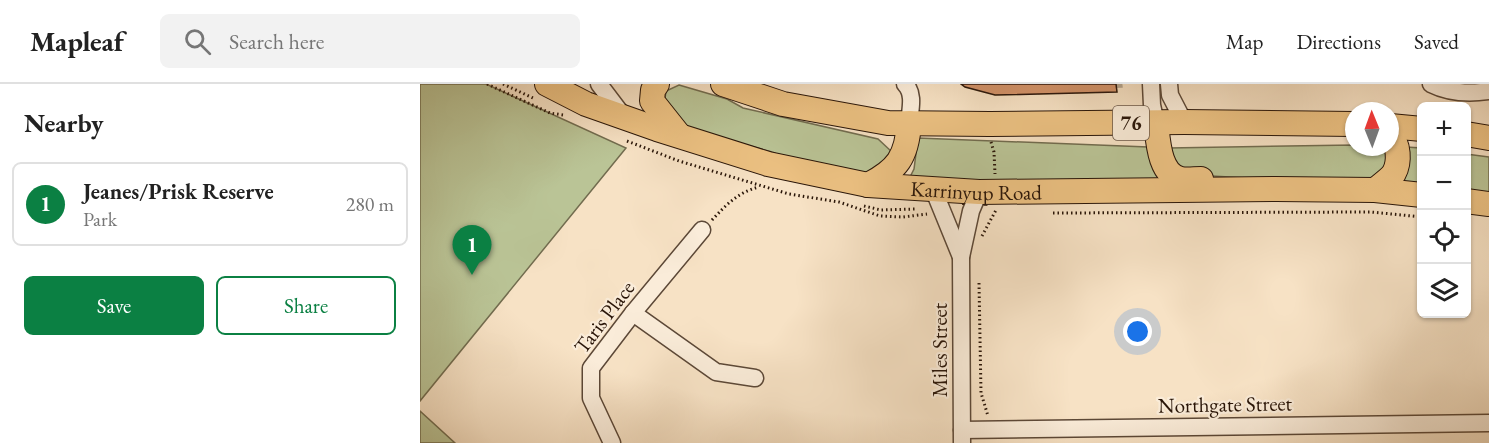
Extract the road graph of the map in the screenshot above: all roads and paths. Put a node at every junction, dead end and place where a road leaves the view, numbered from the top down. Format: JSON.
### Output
{"nodes":[{"id":1,"x":547,"y":84,"type":"edge"},
{"id":2,"x":599,"y":84,"type":"edge"},
{"id":3,"x":657,"y":84,"type":"edge"},
{"id":4,"x":723,"y":84,"type":"edge"},
{"id":5,"x":905,"y":84,"type":"edge"},
{"id":6,"x":1151,"y":84,"type":"edge"},
{"id":7,"x":1168,"y":84,"type":"edge"},
{"id":8,"x":1431,"y":84,"type":"edge"},
{"id":9,"x":1453,"y":88,"type":"edge"},
{"id":10,"x":1489,"y":91,"type":"edge"},
{"id":11,"x":625,"y":117,"type":"junction"},
{"id":12,"x":1399,"y":118,"type":"edge"},
{"id":13,"x":1417,"y":119,"type":"edge"},
{"id":14,"x":1184,"y":122,"type":"junction"},
{"id":15,"x":909,"y":123,"type":"junction"},
{"id":16,"x":1156,"y":123,"type":"junction"},
{"id":17,"x":990,"y":124,"type":"junction"},
{"id":18,"x":1345,"y":124,"type":"edge"},
{"id":19,"x":1471,"y":125,"type":"edge"},
{"id":20,"x":1399,"y":127,"type":"edge"},
{"id":21,"x":1489,"y":127,"type":"edge"},
{"id":22,"x":1417,"y":129,"type":"edge"},
{"id":23,"x":679,"y":135,"type":"junction"},
{"id":24,"x":1471,"y":135,"type":"edge"},
{"id":25,"x":1489,"y":138,"type":"edge"},
{"id":26,"x":1397,"y":156,"type":"edge"},
{"id":27,"x":762,"y":186,"type":"dead end"},
{"id":28,"x":868,"y":186,"type":"junction"},
{"id":29,"x":1276,"y":189,"type":"junction"},
{"id":30,"x":1375,"y":190,"type":"junction"},
{"id":31,"x":934,"y":191,"type":"junction"},
{"id":32,"x":1417,"y":194,"type":"edge"},
{"id":33,"x":990,"y":198,"type":"junction"},
{"id":34,"x":1471,"y":202,"type":"edge"},
{"id":35,"x":1489,"y":204,"type":"edge"},
{"id":36,"x":1047,"y":212,"type":"dead end"},
{"id":37,"x":1417,"y":217,"type":"edge"},
{"id":38,"x":702,"y":230,"type":"joint"},
{"id":39,"x":978,"y":243,"type":"dead end"},
{"id":40,"x":961,"y":257,"type":"junction"},
{"id":41,"x":979,"y":278,"type":"dead end"},
{"id":42,"x":633,"y":313,"type":"junction"},
{"id":43,"x":755,"y":378,"type":"dead end"},
{"id":44,"x":1489,"y":423,"type":"edge"},
{"id":45,"x":988,"y":430,"type":"junction"},
{"id":46,"x":962,"y":437,"type":"edge"},
{"id":47,"x":612,"y":443,"type":"edge"}],
"edges":[{"from":1,"to":11,"type":"highway","name":"Karrinyup Road"},
{"from":2,"to":11,"type":"street"},
{"from":3,"to":23,"type":"highway"},
{"from":4,"to":15,"type":"highway","number":"76"},
{"from":5,"to":15,"type":"street"},
{"from":6,"to":16,"type":"street"},
{"from":7,"to":14,"type":"street"},
{"from":8,"to":9,"type":"street"},
{"from":9,"to":10,"type":"street"},
{"from":11,"to":23,"type":"highway","name":"Karrinyup Road"},
{"from":12,"to":13,"type":"highway"},
{"from":14,"to":16,"type":"highway","number":"76"},
{"from":14,"to":18,"type":"highway","number":"76"},
{"from":15,"to":17,"type":"highway","number":"76"},
{"from":15,"to":28,"type":"highway"},
{"from":16,"to":17,"type":"highway","number":"76"},
{"from":16,"to":29,"type":"highway"},
{"from":17,"to":33,"type":"path"},
{"from":19,"to":21,"type":"highway"},
{"from":20,"to":22,"type":"highway"},
{"from":23,"to":28,"type":"highway","name":"Karrinyup Road"},
{"from":24,"to":25,"type":"highway"},
{"from":26,"to":30,"type":"highway"},
{"from":27,"to":38,"type":"path"},
{"from":28,"to":31,"type":"highway","name":"Karrinyup Road"},
{"from":29,"to":30,"type":"highway","name":"Karrinyup Road"},
{"from":29,"to":33,"type":"highway","name":"Karrinyup Road"},
{"from":30,"to":32,"type":"highway","name":"Karrinyup Road"},
{"from":31,"to":33,"type":"highway","name":"Karrinyup Road"},
{"from":31,"to":40,"type":"street","name":"Miles Street"},
{"from":33,"to":39,"type":"path"},
{"from":33,"to":40,"type":"street","name":"Miles Street"},
{"from":34,"to":35,"type":"highway"},
{"from":36,"to":37,"type":"path"},
{"from":38,"to":42,"type":"street","name":"Taris Place"},
{"from":40,"to":46,"type":"street","name":"Miles Street"},
{"from":41,"to":45,"type":"path"},
{"from":42,"to":43,"type":"street"},
{"from":42,"to":47,"type":"street","name":"Taris Place"},
{"from":44,"to":45,"type":"street","name":"Northgate Street"},
{"from":45,"to":46,"type":"street","name":"Northgate Street"}]}
